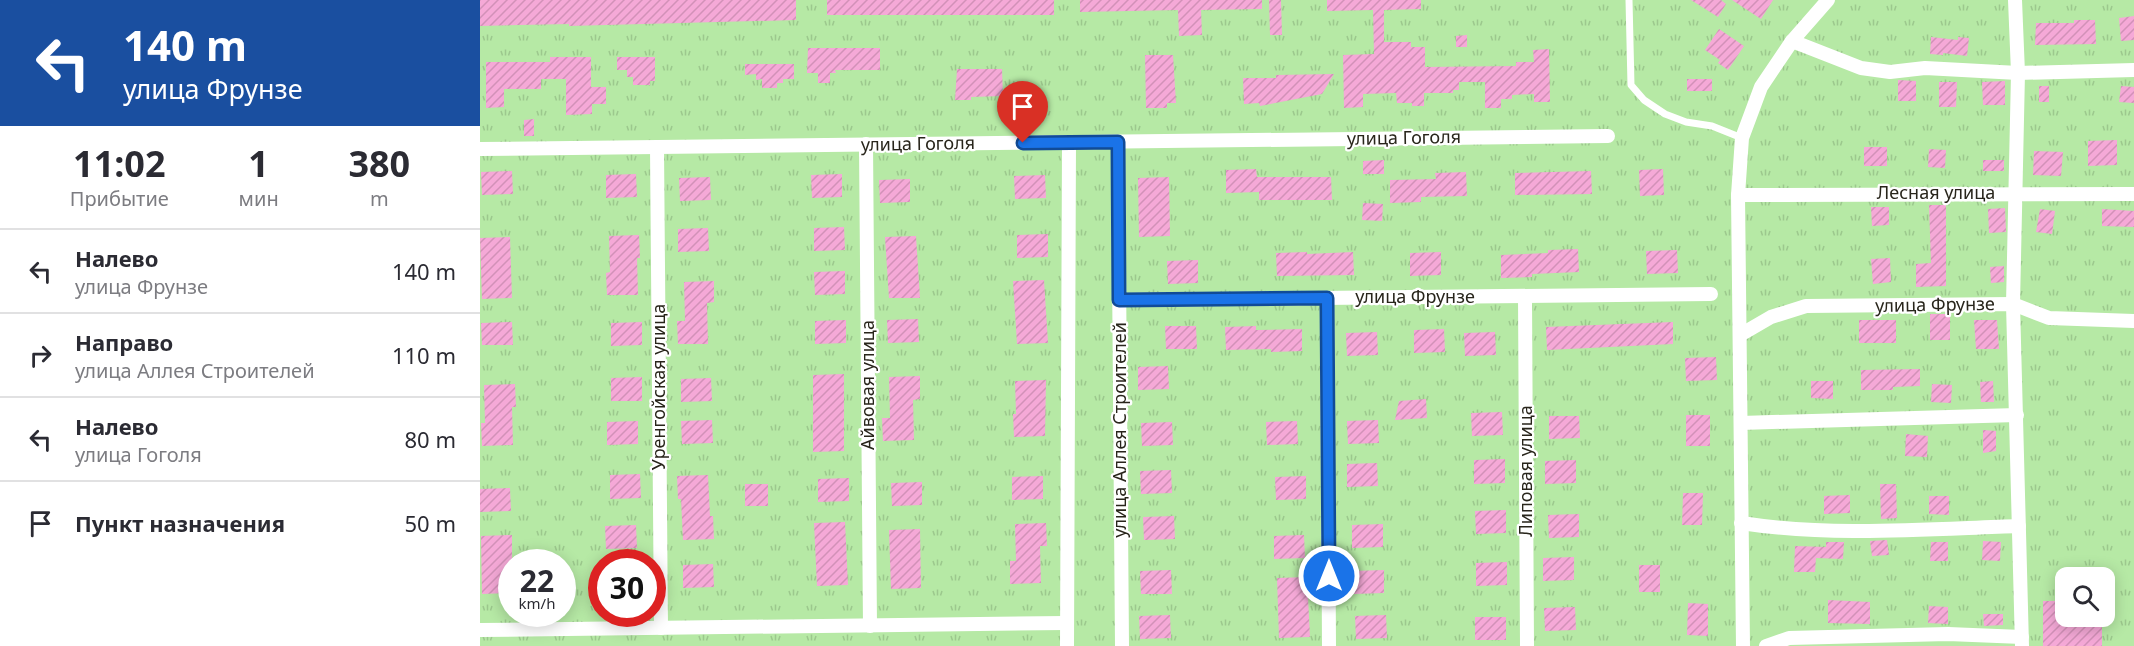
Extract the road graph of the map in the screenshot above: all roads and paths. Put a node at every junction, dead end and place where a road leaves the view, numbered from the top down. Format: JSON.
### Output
{"nodes":[{"id":1,"x":1629,"y":0,"type":"edge"},
{"id":2,"x":1828,"y":0,"type":"edge"},
{"id":3,"x":2015,"y":0,"type":"edge"},
{"id":4,"x":1792,"y":41,"type":"junction"},
{"id":5,"x":2134,"y":70,"type":"edge"},
{"id":6,"x":2018,"y":73,"type":"junction"},
{"id":7,"x":1608,"y":136,"type":"dead end"},
{"id":8,"x":1742,"y":138,"type":"junction"},
{"id":9,"x":1069,"y":142,"type":"junction"},
{"id":10,"x":1118,"y":142,"type":"junction"},
{"id":11,"x":866,"y":144,"type":"junction"},
{"id":12,"x":657,"y":147,"type":"junction"},
{"id":13,"x":480,"y":148,"type":"edge"},
{"id":14,"x":2016,"y":193,"type":"junction"},
{"id":15,"x":2134,"y":194,"type":"edge"},
{"id":16,"x":1738,"y":195,"type":"junction"},
{"id":17,"x":1711,"y":294,"type":"dead end"},
{"id":18,"x":1525,"y":296,"type":"junction"},
{"id":19,"x":1327,"y":298,"type":"junction"},
{"id":20,"x":1119,"y":300,"type":"junction"},
{"id":21,"x":2013,"y":304,"type":"junction"},
{"id":22,"x":2134,"y":321,"type":"edge"},
{"id":23,"x":1740,"y":335,"type":"junction"},
{"id":24,"x":2017,"y":415,"type":"junction"},
{"id":25,"x":1741,"y":423,"type":"junction"},
{"id":26,"x":1741,"y":523,"type":"junction"},
{"id":27,"x":2019,"y":526,"type":"junction"},
{"id":28,"x":1066,"y":623,"type":"junction"},
{"id":29,"x":870,"y":626,"type":"junction"},
{"id":30,"x":661,"y":628,"type":"junction"},
{"id":31,"x":480,"y":630,"type":"edge"},
{"id":32,"x":2022,"y":641,"type":"edge"},
{"id":33,"x":1067,"y":646,"type":"edge"},
{"id":34,"x":1122,"y":646,"type":"edge"},
{"id":35,"x":1329,"y":646,"type":"edge"},
{"id":36,"x":1527,"y":646,"type":"edge"},
{"id":37,"x":1743,"y":646,"type":"edge"},
{"id":38,"x":1766,"y":646,"type":"edge"}],
"edges":[{"from":1,"to":8,"type":"lane"},
{"from":2,"to":4,"type":"street"},
{"from":3,"to":6,"type":"street"},
{"from":4,"to":6,"type":"street"},
{"from":4,"to":8,"type":"street"},
{"from":5,"to":6,"type":"street"},
{"from":6,"to":14,"type":"street"},
{"from":7,"to":10,"type":"street","name":"улица Гоголя"},
{"from":8,"to":16,"type":"street"},
{"from":9,"to":10,"type":"street","name":"улица Гоголя"},
{"from":9,"to":11,"type":"street","name":"улица Гоголя"},
{"from":9,"to":28,"type":"street"},
{"from":10,"to":20,"type":"street","name":"улица Аллея Строителей"},
{"from":11,"to":12,"type":"street","name":"улица Гоголя"},
{"from":11,"to":29,"type":"street","name":"Айвовая улица"},
{"from":12,"to":13,"type":"street","name":"улица Гоголя"},
{"from":12,"to":30,"type":"street","name":"Уренгойская улица"},
{"from":14,"to":15,"type":"street","name":"Лесная улица"},
{"from":14,"to":16,"type":"street","name":"Лесная улица"},
{"from":14,"to":21,"type":"street"},
{"from":16,"to":23,"type":"street"},
{"from":17,"to":18,"type":"street","name":"улица Фрунзе"},
{"from":18,"to":19,"type":"street","name":"улица Фрунзе"},
{"from":18,"to":36,"type":"street","name":"Липовая улица"},
{"from":19,"to":20,"type":"street","name":"улица Фрунзе"},
{"from":19,"to":35,"type":"street"},
{"from":20,"to":34,"type":"street","name":"улица Аллея Строителей"},
{"from":21,"to":22,"type":"street","name":"улица Фрунзе"},
{"from":21,"to":23,"type":"street","name":"улица Фрунзе"},
{"from":21,"to":24,"type":"street"},
{"from":23,"to":25,"type":"street"},
{"from":24,"to":25,"type":"street"},
{"from":24,"to":27,"type":"street"},
{"from":25,"to":26,"type":"street"},
{"from":26,"to":27,"type":"street"},
{"from":26,"to":37,"type":"street"},
{"from":27,"to":32,"type":"street"},
{"from":28,"to":29,"type":"street"},
{"from":28,"to":33,"type":"street"},
{"from":29,"to":30,"type":"street"},
{"from":30,"to":31,"type":"street"},
{"from":32,"to":38,"type":"street"}]}
